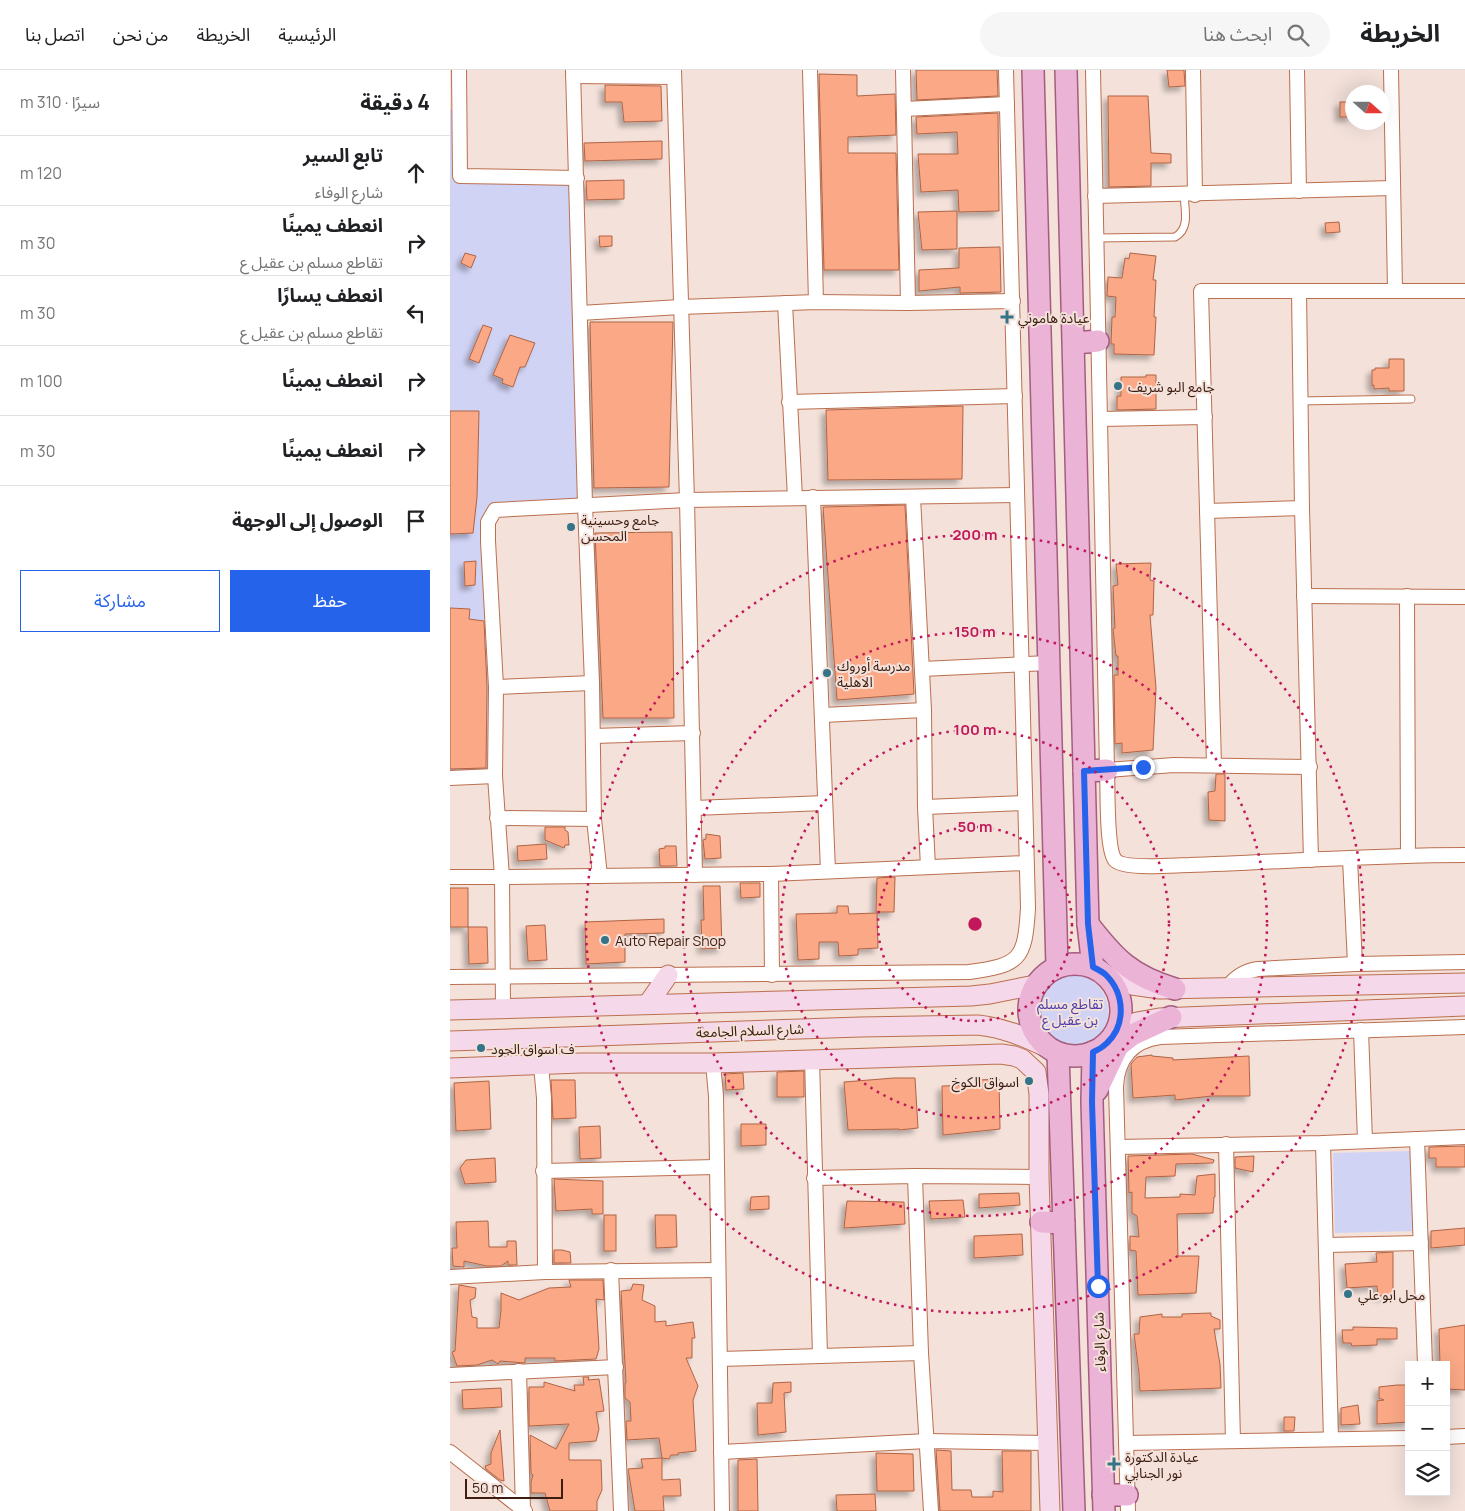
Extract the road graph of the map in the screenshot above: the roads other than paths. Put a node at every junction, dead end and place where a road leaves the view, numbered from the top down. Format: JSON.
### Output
{"nodes":[{"id":1,"x":458,"y":70,"type":"edge"},
{"id":2,"x":810,"y":70,"type":"edge"},
{"id":3,"x":903,"y":70,"type":"edge"},
{"id":4,"x":1006,"y":70,"type":"edge"},
{"id":5,"x":1033,"y":70,"type":"edge"},
{"id":6,"x":1066,"y":70,"type":"edge"},
{"id":7,"x":1093,"y":70,"type":"edge"},
{"id":8,"x":1193,"y":70,"type":"edge"},
{"id":9,"x":1297,"y":70,"type":"edge"},
{"id":10,"x":1391,"y":70,"type":"edge"},
{"id":11,"x":573,"y":73,"type":"edge"},
{"id":12,"x":674,"y":74,"type":"edge"},
{"id":13,"x":455,"y":101,"type":"edge"},
{"id":14,"x":1007,"y":104,"type":"junction"},
{"id":15,"x":904,"y":109,"type":"junction"},
{"id":16,"x":577,"y":178,"type":"junction"},
{"id":17,"x":1393,"y":188,"type":"junction"},
{"id":18,"x":1299,"y":191,"type":"junction"},
{"id":19,"x":1189,"y":195,"type":"junction"},
{"id":20,"x":1095,"y":196,"type":"junction"},
{"id":21,"x":1096,"y":238,"type":"junction"},
{"id":22,"x":1395,"y":290,"type":"junction"},
{"id":23,"x":1299,"y":291,"type":"junction"},
{"id":24,"x":1465,"y":291,"type":"edge"},
{"id":25,"x":1013,"y":301,"type":"junction"},
{"id":26,"x":816,"y":302,"type":"junction"},
{"id":27,"x":908,"y":303,"type":"junction"},
{"id":28,"x":785,"y":304,"type":"junction"},
{"id":29,"x":680,"y":307,"type":"junction"},
{"id":30,"x":580,"y":313,"type":"junction"},
{"id":31,"x":1098,"y":341,"type":"junction"},
{"id":32,"x":1074,"y":343,"type":"junction"},
{"id":33,"x":1014,"y":396,"type":"junction"},
{"id":34,"x":1411,"y":399,"type":"dead end"},
{"id":35,"x":1300,"y":400,"type":"junction"},
{"id":36,"x":789,"y":402,"type":"junction"},
{"id":37,"x":1205,"y":417,"type":"junction"},
{"id":38,"x":1100,"y":419,"type":"junction"},
{"id":39,"x":1017,"y":495,"type":"junction"},
{"id":40,"x":813,"y":497,"type":"junction"},
{"id":41,"x":913,"y":497,"type":"junction"},
{"id":42,"x":795,"y":498,"type":"junction"},
{"id":43,"x":688,"y":500,"type":"junction"},
{"id":44,"x":585,"y":504,"type":"junction"},
{"id":45,"x":1302,"y":508,"type":"junction"},
{"id":46,"x":1207,"y":512,"type":"junction"},
{"id":47,"x":1304,"y":596,"type":"junction"},
{"id":48,"x":1407,"y":596,"type":"junction"},
{"id":49,"x":1465,"y":597,"type":"edge"},
{"id":50,"x":1048,"y":637,"type":"junction"},
{"id":51,"x":1048,"y":662,"type":"junction"},
{"id":52,"x":1021,"y":664,"type":"junction"},
{"id":53,"x":922,"y":669,"type":"junction"},
{"id":54,"x":592,"y":683,"type":"junction"},
{"id":55,"x":496,"y":687,"type":"junction"},
{"id":56,"x":1083,"y":698,"type":"junction"},
{"id":57,"x":924,"y":710,"type":"junction"},
{"id":58,"x":823,"y":715,"type":"junction"},
{"id":59,"x":692,"y":733,"type":"junction"},
{"id":60,"x":593,"y":736,"type":"junction"},
{"id":61,"x":1214,"y":765,"type":"junction"},
{"id":62,"x":1310,"y":767,"type":"junction"},
{"id":63,"x":1107,"y":770,"type":"junction"},
{"id":64,"x":1084,"y":771,"type":"junction"},
{"id":65,"x":495,"y":776,"type":"junction"},
{"id":66,"x":450,"y":778,"type":"edge"},
{"id":67,"x":825,"y":803,"type":"junction"},
{"id":68,"x":1025,"y":803,"type":"junction"},
{"id":69,"x":925,"y":807,"type":"junction"},
{"id":70,"x":694,"y":808,"type":"junction"},
{"id":71,"x":497,"y":818,"type":"junction"},
{"id":72,"x":594,"y":819,"type":"junction"},
{"id":73,"x":1408,"y":855,"type":"junction"},
{"id":74,"x":1465,"y":855,"type":"edge"},
{"id":75,"x":1350,"y":859,"type":"junction"},
{"id":76,"x":1311,"y":860,"type":"junction"},
{"id":77,"x":1026,"y":862,"type":"junction"},
{"id":78,"x":928,"y":867,"type":"junction"},
{"id":79,"x":828,"y":871,"type":"junction"},
{"id":80,"x":771,"y":874,"type":"junction"},
{"id":81,"x":694,"y":875,"type":"junction"},
{"id":82,"x":450,"y":876,"type":"edge"},
{"id":83,"x":600,"y":876,"type":"junction"},
{"id":84,"x":502,"y":878,"type":"junction"},
{"id":85,"x":1088,"y":924,"type":"junction"},
{"id":86,"x":1465,"y":962,"type":"edge"},
{"id":87,"x":1355,"y":964,"type":"junction"},
{"id":88,"x":1057,"y":967,"type":"junction"},
{"id":89,"x":1100,"y":971,"type":"junction"},
{"id":90,"x":772,"y":975,"type":"junction"},
{"id":91,"x":502,"y":976,"type":"junction"},
{"id":92,"x":668,"y":976,"type":"junction"},
{"id":93,"x":450,"y":977,"type":"edge"},
{"id":94,"x":1465,"y":983,"type":"edge"},
{"id":95,"x":1035,"y":985,"type":"junction"},
{"id":96,"x":1226,"y":988,"type":"junction"},
{"id":97,"x":1175,"y":989,"type":"junction"},
{"id":98,"x":838,"y":1000,"type":"junction"},
{"id":99,"x":648,"y":1004,"type":"junction"},
{"id":100,"x":1465,"y":1006,"type":"edge"},
{"id":101,"x":504,"y":1008,"type":"junction"},
{"id":102,"x":450,"y":1010,"type":"edge"},
{"id":103,"x":1171,"y":1017,"type":"junction"},
{"id":104,"x":1465,"y":1027,"type":"edge"},
{"id":105,"x":838,"y":1028,"type":"junction"},
{"id":106,"x":1361,"y":1030,"type":"junction"},
{"id":107,"x":1116,"y":1031,"type":"junction"},
{"id":108,"x":579,"y":1036,"type":"junction"},
{"id":109,"x":450,"y":1041,"type":"edge"},
{"id":110,"x":1052,"y":1050,"type":"junction"},
{"id":111,"x":1093,"y":1052,"type":"junction"},
{"id":112,"x":812,"y":1060,"type":"junction"},
{"id":113,"x":581,"y":1063,"type":"junction"},
{"id":114,"x":713,"y":1063,"type":"junction"},
{"id":115,"x":541,"y":1065,"type":"junction"},
{"id":116,"x":450,"y":1068,"type":"edge"},
{"id":117,"x":1092,"y":1102,"type":"junction"},
{"id":118,"x":1465,"y":1137,"type":"edge"},
{"id":119,"x":1417,"y":1138,"type":"junction"},
{"id":120,"x":1365,"y":1142,"type":"junction"},
{"id":121,"x":1323,"y":1143,"type":"junction"},
{"id":122,"x":1226,"y":1144,"type":"junction"},
{"id":123,"x":1118,"y":1147,"type":"junction"},
{"id":124,"x":716,"y":1167,"type":"junction"},
{"id":125,"x":543,"y":1171,"type":"junction"},
{"id":126,"x":915,"y":1176,"type":"junction"},
{"id":127,"x":1039,"y":1176,"type":"junction"},
{"id":128,"x":814,"y":1178,"type":"junction"},
{"id":129,"x":1041,"y":1222,"type":"junction"},
{"id":130,"x":1064,"y":1222,"type":"junction"},
{"id":131,"x":1421,"y":1243,"type":"junction"},
{"id":132,"x":1326,"y":1245,"type":"junction"},
{"id":133,"x":611,"y":1270,"type":"junction"},
{"id":134,"x":718,"y":1270,"type":"junction"},
{"id":135,"x":545,"y":1272,"type":"junction"},
{"id":136,"x":450,"y":1277,"type":"edge"},
{"id":137,"x":1067,"y":1303,"type":"junction"},
{"id":138,"x":921,"y":1353,"type":"junction"},
{"id":139,"x":820,"y":1356,"type":"junction"},
{"id":140,"x":720,"y":1359,"type":"junction"},
{"id":141,"x":1425,"y":1361,"type":"edge"},
{"id":142,"x":616,"y":1367,"type":"junction"},
{"id":143,"x":519,"y":1371,"type":"junction"},
{"id":144,"x":1100,"y":1372,"type":"junction"},
{"id":145,"x":450,"y":1374,"type":"edge"},
{"id":146,"x":1465,"y":1436,"type":"edge"},
{"id":147,"x":1450,"y":1437,"type":"edge"},
{"id":148,"x":1405,"y":1438,"type":"edge"},
{"id":149,"x":1331,"y":1439,"type":"junction"},
{"id":150,"x":927,"y":1441,"type":"junction"},
{"id":151,"x":1233,"y":1441,"type":"junction"},
{"id":152,"x":1048,"y":1442,"type":"junction"},
{"id":153,"x":1126,"y":1444,"type":"junction"},
{"id":154,"x":450,"y":1452,"type":"edge"},
{"id":155,"x":721,"y":1452,"type":"junction"},
{"id":156,"x":1103,"y":1503,"type":"edge"},
{"id":157,"x":1128,"y":1503,"type":"edge"},
{"id":158,"x":524,"y":1510,"type":"edge"},
{"id":159,"x":621,"y":1511,"type":"edge"},
{"id":160,"x":722,"y":1511,"type":"edge"},
{"id":161,"x":931,"y":1511,"type":"edge"},
{"id":162,"x":1050,"y":1511,"type":"edge"},
{"id":163,"x":1074,"y":1511,"type":"edge"}],
"edges":[{"from":1,"to":13,"type":"street"},
{"from":2,"to":26,"type":"street"},
{"from":3,"to":15,"type":"street"},
{"from":4,"to":14,"type":"street"},
{"from":5,"to":50,"type":"main road"},
{"from":6,"to":32,"type":"main road"},
{"from":7,"to":20,"type":"street"},
{"from":8,"to":19,"type":"street"},
{"from":9,"to":18,"type":"street"},
{"from":10,"to":17,"type":"street"},
{"from":11,"to":12,"type":"street"},
{"from":11,"to":16,"type":"street"},
{"from":12,"to":29,"type":"street"},
{"from":13,"to":16,"type":"street"},
{"from":14,"to":15,"type":"street"},
{"from":14,"to":25,"type":"street"},
{"from":15,"to":27,"type":"street"},
{"from":16,"to":30,"type":"street"},
{"from":17,"to":18,"type":"street"},
{"from":17,"to":22,"type":"street"},
{"from":18,"to":19,"type":"street"},
{"from":19,"to":20,"type":"street"},
{"from":19,"to":21,"type":"lane"},
{"from":20,"to":21,"type":"street"},
{"from":21,"to":31,"type":"street"},
{"from":22,"to":23,"type":"street"},
{"from":22,"to":24,"type":"street"},
{"from":23,"to":35,"type":"street"},
{"from":23,"to":37,"type":"street"},
{"from":25,"to":27,"type":"street"},
{"from":25,"to":33,"type":"street"},
{"from":26,"to":27,"type":"street"},
{"from":26,"to":28,"type":"street"},
{"from":28,"to":29,"type":"street"},
{"from":28,"to":36,"type":"street"},
{"from":29,"to":30,"type":"street"},
{"from":29,"to":43,"type":"street"},
{"from":30,"to":44,"type":"street"},
{"from":31,"to":32,"type":"main road"},
{"from":31,"to":38,"type":"street"},
{"from":32,"to":56,"type":"main road"},
{"from":33,"to":36,"type":"street"},
{"from":33,"to":39,"type":"street"},
{"from":34,"to":35,"type":"lane"},
{"from":35,"to":45,"type":"street"},
{"from":36,"to":42,"type":"street"},
{"from":37,"to":38,"type":"street"},
{"from":37,"to":46,"type":"street"},
{"from":38,"to":63,"type":"street"},
{"from":39,"to":41,"type":"street"},
{"from":39,"to":52,"type":"street"},
{"from":40,"to":41,"type":"street"},
{"from":40,"to":42,"type":"street"},
{"from":40,"to":58,"type":"street"},
{"from":41,"to":53,"type":"street"},
{"from":42,"to":43,"type":"street"},
{"from":43,"to":44,"type":"street"},
{"from":43,"to":59,"type":"street"},
{"from":44,"to":54,"type":"street"},
{"from":44,"to":55,"type":"street"},
{"from":45,"to":46,"type":"street"},
{"from":45,"to":47,"type":"street"},
{"from":46,"to":61,"type":"street"},
{"from":47,"to":48,"type":"street"},
{"from":47,"to":62,"type":"street"},
{"from":48,"to":49,"type":"street"},
{"from":48,"to":73,"type":"street"},
{"from":50,"to":51,"type":"main road"},
{"from":50,"to":56,"type":"main road"},
{"from":51,"to":52,"type":"street"},
{"from":51,"to":88,"type":"main road"},
{"from":52,"to":53,"type":"street"},
{"from":52,"to":68,"type":"street"},
{"from":53,"to":57,"type":"street"},
{"from":54,"to":55,"type":"street"},
{"from":54,"to":60,"type":"street"},
{"from":55,"to":65,"type":"street"},
{"from":56,"to":64,"type":"main road"},
{"from":57,"to":58,"type":"street"},
{"from":57,"to":69,"type":"street"},
{"from":58,"to":67,"type":"street"},
{"from":59,"to":60,"type":"street"},
{"from":59,"to":70,"type":"street"},
{"from":60,"to":72,"type":"street"},
{"from":61,"to":62,"type":"street"},
{"from":61,"to":63,"type":"street"},
{"from":62,"to":76,"type":"street"},
{"from":63,"to":64,"type":"main road"},
{"from":63,"to":76,"type":"street"},
{"from":64,"to":85,"type":"main road"},
{"from":65,"to":66,"type":"street"},
{"from":65,"to":71,"type":"street"},
{"from":67,"to":70,"type":"street"},
{"from":67,"to":79,"type":"street"},
{"from":68,"to":69,"type":"street"},
{"from":68,"to":77,"type":"street"},
{"from":69,"to":78,"type":"street"},
{"from":70,"to":81,"type":"street"},
{"from":71,"to":72,"type":"street"},
{"from":71,"to":84,"type":"street"},
{"from":72,"to":83,"type":"street"},
{"from":73,"to":74,"type":"street"},
{"from":73,"to":75,"type":"street"},
{"from":75,"to":76,"type":"street"},
{"from":75,"to":87,"type":"street"},
{"from":77,"to":78,"type":"street"},
{"from":77,"to":90,"type":"street"},
{"from":78,"to":79,"type":"street"},
{"from":79,"to":80,"type":"street"},
{"from":80,"to":81,"type":"street"},
{"from":80,"to":90,"type":"street"},
{"from":81,"to":83,"type":"street"},
{"from":82,"to":84,"type":"street"},
{"from":83,"to":84,"type":"street"},
{"from":84,"to":91,"type":"street"},
{"from":85,"to":89,"type":"main road"},
{"from":85,"to":97,"type":"main road"},
{"from":86,"to":87,"type":"street"},
{"from":87,"to":96,"type":"street"},
{"from":88,"to":89,"type":"main road"},
{"from":88,"to":95,"type":"main road"},
{"from":89,"to":97,"type":"main road"},
{"from":89,"to":107,"type":"main road"},
{"from":90,"to":92,"type":"street"},
{"from":91,"to":92,"type":"street"},
{"from":91,"to":93,"type":"street"},
{"from":91,"to":101,"type":"street"},
{"from":92,"to":99,"type":"main road"},
{"from":94,"to":96,"type":"main road"},
{"from":95,"to":98,"type":"main road","name":"شارع السلام الجامعة"},
{"from":95,"to":110,"type":"main road"},
{"from":96,"to":97,"type":"main road"},
{"from":98,"to":99,"type":"main road","name":"شارع السلام الجامعة"},
{"from":98,"to":105,"type":"main road"},
{"from":99,"to":101,"type":"main road","name":"شارع السلام الجامعة"},
{"from":100,"to":103,"type":"main road"},
{"from":101,"to":102,"type":"main road","name":"شارع السلام الجامعة"},
{"from":103,"to":107,"type":"main road"},
{"from":103,"to":117,"type":"main road"},
{"from":104,"to":106,"type":"street"},
{"from":105,"to":108,"type":"main road","name":"شارع السلام الجامعة"},
{"from":105,"to":110,"type":"main road","name":"شارع السلام الجامعة"},
{"from":106,"to":120,"type":"street"},
{"from":106,"to":123,"type":"street"},
{"from":107,"to":111,"type":"main road"},
{"from":108,"to":109,"type":"main road","name":"شارع السلام الجامعة"},
{"from":108,"to":113,"type":"main road"},
{"from":110,"to":111,"type":"main road"},
{"from":110,"to":130,"type":"main road"},
{"from":111,"to":117,"type":"main road","name":"شارع الوفاء"},
{"from":112,"to":114,"type":"main road"},
{"from":112,"to":127,"type":"main road"},
{"from":112,"to":128,"type":"street"},
{"from":113,"to":114,"type":"main road"},
{"from":113,"to":115,"type":"main road"},
{"from":114,"to":124,"type":"street"},
{"from":115,"to":116,"type":"main road"},
{"from":115,"to":125,"type":"street"},
{"from":117,"to":144,"type":"main road","name":"شارع الوفاء"},
{"from":118,"to":119,"type":"street"},
{"from":119,"to":120,"type":"street"},
{"from":119,"to":131,"type":"street"},
{"from":120,"to":121,"type":"street"},
{"from":121,"to":122,"type":"street"},
{"from":121,"to":132,"type":"street"},
{"from":122,"to":123,"type":"street"},
{"from":122,"to":151,"type":"street"},
{"from":123,"to":153,"type":"street"},
{"from":124,"to":125,"type":"street"},
{"from":124,"to":134,"type":"street"},
{"from":125,"to":135,"type":"street"},
{"from":126,"to":127,"type":"street"},
{"from":126,"to":128,"type":"street"},
{"from":126,"to":138,"type":"street"},
{"from":127,"to":129,"type":"main road"},
{"from":128,"to":139,"type":"street"},
{"from":129,"to":130,"type":"main road"},
{"from":129,"to":152,"type":"main road"},
{"from":130,"to":137,"type":"main road"},
{"from":131,"to":132,"type":"street"},
{"from":131,"to":141,"type":"street"},
{"from":132,"to":149,"type":"street"},
{"from":133,"to":134,"type":"street"},
{"from":133,"to":135,"type":"street"},
{"from":133,"to":142,"type":"street"},
{"from":134,"to":140,"type":"street"},
{"from":135,"to":136,"type":"street"},
{"from":137,"to":144,"type":"main road"},
{"from":137,"to":163,"type":"main road"},
{"from":138,"to":139,"type":"street"},
{"from":138,"to":150,"type":"street"},
{"from":139,"to":140,"type":"street"},
{"from":140,"to":155,"type":"street"},
{"from":142,"to":143,"type":"street"},
{"from":142,"to":159,"type":"street"},
{"from":143,"to":145,"type":"street"},
{"from":143,"to":158,"type":"street"},
{"from":144,"to":156,"type":"main road","name":"شارع الوفاء"},
{"from":146,"to":147,"type":"street"},
{"from":148,"to":149,"type":"street"},
{"from":149,"to":151,"type":"street"},
{"from":150,"to":152,"type":"street"},
{"from":150,"to":155,"type":"street"},
{"from":150,"to":161,"type":"street"},
{"from":151,"to":153,"type":"street"},
{"from":152,"to":162,"type":"main road"},
{"from":153,"to":157,"type":"street"},
{"from":154,"to":158,"type":"street"},
{"from":155,"to":160,"type":"street"},
{"from":156,"to":157,"type":"main road"}]}
